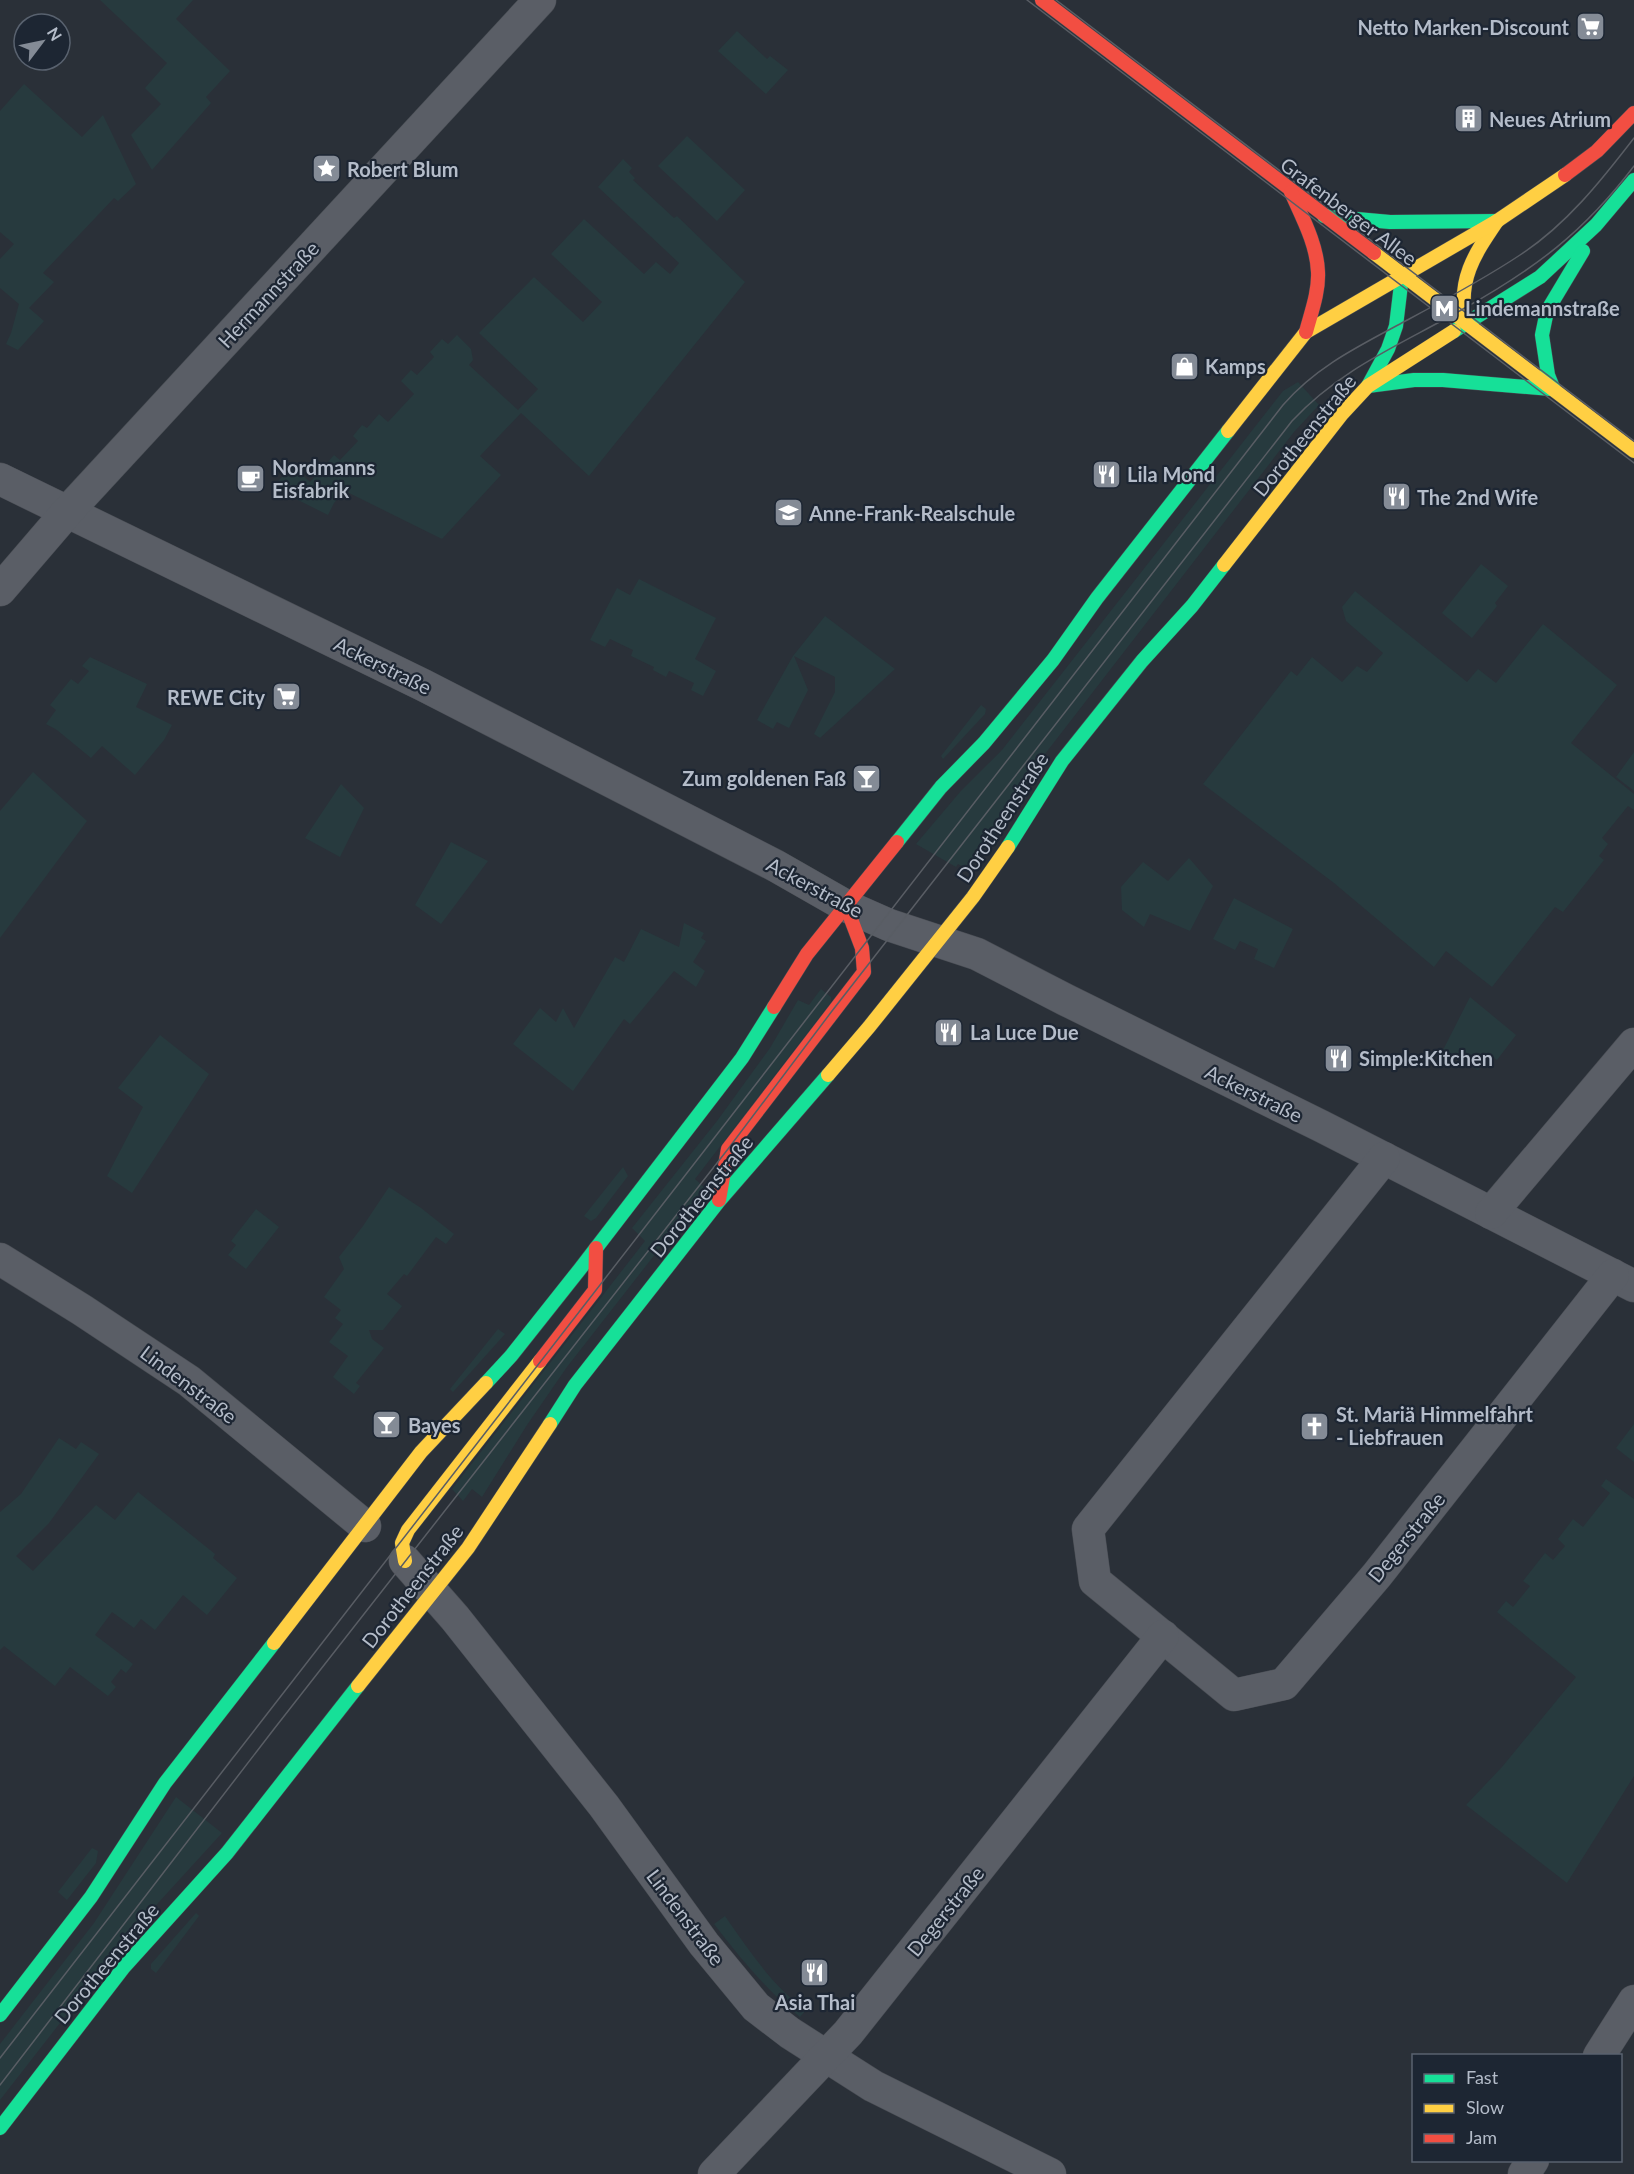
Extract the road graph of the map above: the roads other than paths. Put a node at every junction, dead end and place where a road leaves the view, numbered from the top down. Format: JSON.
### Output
{"nodes":[{"id":1,"x":540,"y":0,"type":"edge"},
{"id":2,"x":1042,"y":0,"type":"edge"},
{"id":3,"x":1634,"y":113,"type":"edge"},
{"id":4,"x":1634,"y":180,"type":"edge"},
{"id":5,"x":1292,"y":192,"type":"junction"},
{"id":6,"x":1324,"y":216,"type":"junction"},
{"id":7,"x":1497,"y":221,"type":"junction"},
{"id":8,"x":1596,"y":225,"type":"junction"},
{"id":9,"x":1402,"y":276,"type":"junction"},
{"id":10,"x":1466,"y":324,"type":"junction"},
{"id":11,"x":1306,"y":332,"type":"junction"},
{"id":12,"x":1368,"y":386,"type":"junction"},
{"id":13,"x":1552,"y":390,"type":"junction"},
{"id":14,"x":1634,"y":451,"type":"edge"},
{"id":15,"x":0,"y":478,"type":"edge"},
{"id":16,"x":67,"y":512,"type":"junction"},
{"id":17,"x":0,"y":590,"type":"edge"},
{"id":18,"x":846,"y":906,"type":"junction"},
{"id":19,"x":937,"y":941,"type":"junction"},
{"id":20,"x":1634,"y":1044,"type":"edge"},
{"id":21,"x":1384,"y":1158,"type":"junction"},
{"id":22,"x":719,"y":1201,"type":"junction"},
{"id":23,"x":1491,"y":1213,"type":"junction"},
{"id":24,"x":596,"y":1248,"type":"junction"},
{"id":25,"x":0,"y":1259,"type":"edge"},
{"id":26,"x":1624,"y":1281,"type":"edge"},
{"id":27,"x":365,"y":1526,"type":"junction"},
{"id":28,"x":405,"y":1561,"type":"joint"},
{"id":29,"x":433,"y":1591,"type":"junction"},
{"id":30,"x":1163,"y":1636,"type":"junction"},
{"id":31,"x":1634,"y":2001,"type":"edge"},
{"id":32,"x":0,"y":2015,"type":"edge"},
{"id":33,"x":1600,"y":2054,"type":"edge"},
{"id":34,"x":827,"y":2057,"type":"junction"},
{"id":35,"x":0,"y":2128,"type":"edge"},
{"id":36,"x":714,"y":2174,"type":"edge"},
{"id":37,"x":1050,"y":2174,"type":"edge"}],
"edges":[{"from":1,"to":16,"type":"street","name":"Hermannstraße"},
{"from":2,"to":5,"type":"main road","name":"Grafenberger Allee"},
{"from":3,"to":7,"type":"main road"},
{"from":4,"to":8,"type":"main road"},
{"from":5,"to":6,"type":"main road","name":"Grafenberger Allee"},
{"from":5,"to":11,"type":"main road"},
{"from":6,"to":7,"type":"main road"},
{"from":6,"to":9,"type":"main road","name":"Grafenberger Allee"},
{"from":7,"to":9,"type":"main road"},
{"from":7,"to":10,"type":"main road"},
{"from":8,"to":10,"type":"main road"},
{"from":8,"to":13,"type":"main road"},
{"from":9,"to":10,"type":"main road","name":"Grafenberger Allee"},
{"from":9,"to":11,"type":"main road"},
{"from":9,"to":12,"type":"main road"},
{"from":10,"to":12,"type":"main road","name":"Dorotheenstraße"},
{"from":10,"to":13,"type":"main road","name":"Grafenberger Allee"},
{"from":11,"to":18,"type":"main road"},
{"from":12,"to":13,"type":"main road"},
{"from":12,"to":19,"type":"main road","name":"Dorotheenstraße"},
{"from":13,"to":14,"type":"main road","name":"Grafenberger Allee"},
{"from":15,"to":16,"type":"street","name":"Ackerstraße"},
{"from":16,"to":17,"type":"street","name":"Hermannstraße"},
{"from":16,"to":18,"type":"street","name":"Ackerstraße"},
{"from":18,"to":19,"type":"street","name":"Ackerstraße"},
{"from":18,"to":22,"type":"main road"},
{"from":18,"to":24,"type":"main road"},
{"from":19,"to":21,"type":"street","name":"Ackerstraße"},
{"from":19,"to":22,"type":"main road","name":"Dorotheenstraße"},
{"from":20,"to":23,"type":"street"},
{"from":21,"to":23,"type":"street","name":"Ackerstraße"},
{"from":21,"to":30,"type":"street","name":"Degerstraße"},
{"from":22,"to":29,"type":"main road","name":"Dorotheenstraße"},
{"from":23,"to":26,"type":"street","name":"Ackerstraße"},
{"from":24,"to":27,"type":"main road"},
{"from":24,"to":28,"type":"main road"},
{"from":25,"to":27,"type":"street","name":"Lindenstraße"},
{"from":26,"to":30,"type":"street","name":"Degerstraße"},
{"from":27,"to":32,"type":"main road"},
{"from":28,"to":29,"type":"street","name":"Lindenstraße"},
{"from":29,"to":34,"type":"street","name":"Lindenstraße"},
{"from":29,"to":35,"type":"main road","name":"Dorotheenstraße"},
{"from":30,"to":34,"type":"street","name":"Degerstraße"},
{"from":31,"to":33,"type":"street"},
{"from":34,"to":36,"type":"street","name":"Degerstraße"},
{"from":34,"to":37,"type":"street","name":"Lindenstraße"}]}
